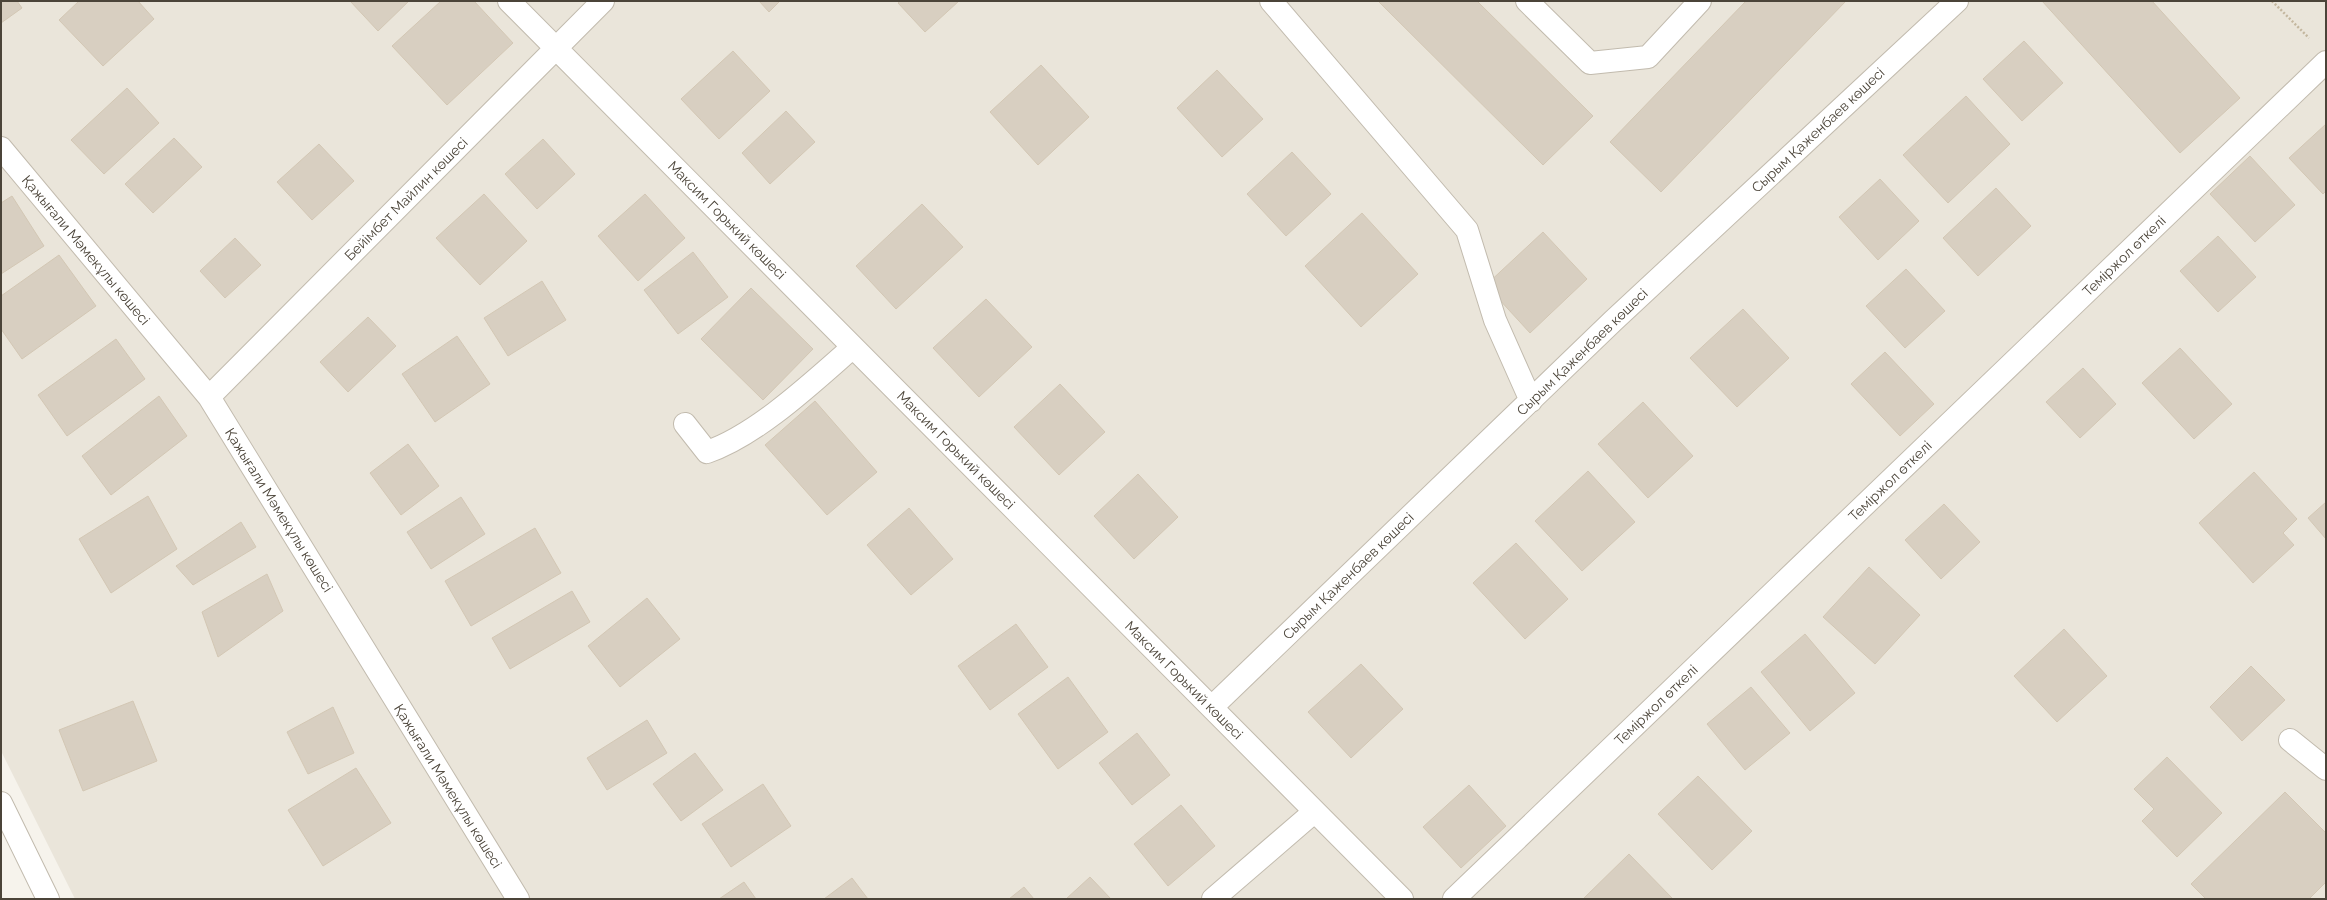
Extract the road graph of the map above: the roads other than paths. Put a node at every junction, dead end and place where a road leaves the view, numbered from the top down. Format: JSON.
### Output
{"nodes":[{"id":1,"x":509,"y":1,"type":"edge"},
{"id":2,"x":603,"y":1,"type":"edge"},
{"id":3,"x":1271,"y":1,"type":"edge"},
{"id":4,"x":1528,"y":1,"type":"edge"},
{"id":5,"x":1700,"y":1,"type":"edge"},
{"id":6,"x":1956,"y":1,"type":"edge"},
{"id":7,"x":556,"y":48,"type":"junction"},
{"id":8,"x":2326,"y":62,"type":"edge"},
{"id":9,"x":1,"y":148,"type":"edge"},
{"id":10,"x":853,"y":347,"type":"junction"},
{"id":11,"x":209,"y":397,"type":"junction"},
{"id":12,"x":1531,"y":401,"type":"junction"},
{"id":13,"x":685,"y":424,"type":"dead end"},
{"id":14,"x":1212,"y":707,"type":"junction"},
{"id":15,"x":2290,"y":740,"type":"dead end"},
{"id":16,"x":2326,"y":769,"type":"edge"},
{"id":17,"x":1,"y":803,"type":"edge"},
{"id":18,"x":1314,"y":812,"type":"junction"},
{"id":19,"x":48,"y":899,"type":"edge"},
{"id":20,"x":518,"y":899,"type":"edge"},
{"id":21,"x":1213,"y":899,"type":"edge"},
{"id":22,"x":1402,"y":899,"type":"edge"},
{"id":23,"x":1454,"y":899,"type":"edge"}],
"edges":[{"from":1,"to":7,"type":"street","name":"Максим Горький көшесі"},
{"from":2,"to":7,"type":"street","name":"Бейімбет Майлин көшесі"},
{"from":3,"to":12,"type":"street"},
{"from":4,"to":5,"type":"street"},
{"from":6,"to":12,"type":"street","name":"Сырым Қаженбаев көшесі"},
{"from":7,"to":10,"type":"street","name":"Максим Горький көшесі"},
{"from":7,"to":11,"type":"street","name":"Бейімбет Майлин көшесі"},
{"from":8,"to":23,"type":"street","name":"Теміржол өткелі"},
{"from":9,"to":11,"type":"street","name":"Қажығали Мәмекұлы көшесі"},
{"from":10,"to":13,"type":"street"},
{"from":10,"to":14,"type":"street","name":"Максим Горький көшесі"},
{"from":11,"to":20,"type":"street","name":"Қажығали Мәмекұлы көшесі"},
{"from":12,"to":14,"type":"street","name":"Сырым Қаженбаев көшесі"},
{"from":14,"to":18,"type":"street","name":"Максим Горький көшесі"},
{"from":15,"to":16,"type":"street"},
{"from":17,"to":19,"type":"street"},
{"from":18,"to":21,"type":"street"},
{"from":18,"to":22,"type":"street","name":"Максим Горький көшесі"}]}
